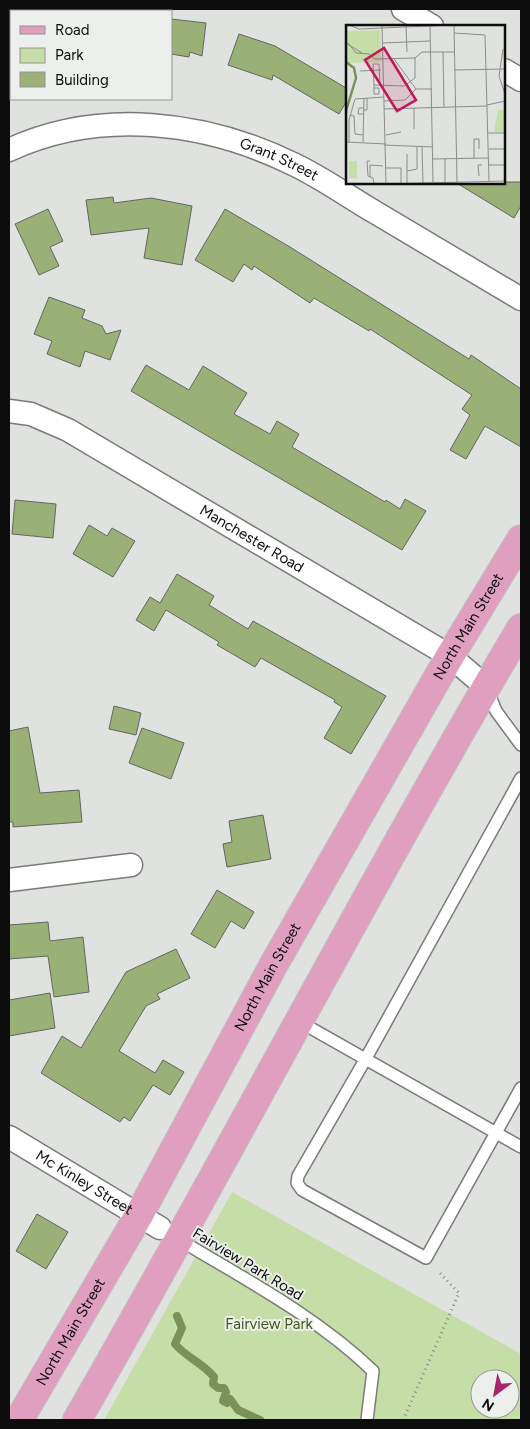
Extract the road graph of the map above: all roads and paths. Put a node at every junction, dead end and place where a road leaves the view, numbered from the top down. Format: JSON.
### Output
{"nodes":[{"id":1,"x":403,"y":9,"type":"edge"},
{"id":2,"x":430,"y":25,"type":"edge"},
{"id":3,"x":505,"y":71,"type":"edge"},
{"id":4,"x":521,"y":80,"type":"edge"},
{"id":5,"x":9,"y":150,"type":"edge"},
{"id":6,"x":521,"y":300,"type":"edge"},
{"id":7,"x":9,"y":411,"type":"edge"},
{"id":8,"x":521,"y":539,"type":"edge"},
{"id":9,"x":521,"y":628,"type":"edge"},
{"id":10,"x":450,"y":656,"type":"junction"},
{"id":11,"x":486,"y":687,"type":"junction"},
{"id":12,"x":521,"y":745,"type":"edge"},
{"id":13,"x":521,"y":778,"type":"edge"},
{"id":14,"x":131,"y":865,"type":"dead end"},
{"id":15,"x":9,"y":880,"type":"edge"},
{"id":16,"x":300,"y":1022,"type":"junction"},
{"id":17,"x":366,"y":1060,"type":"junction"},
{"id":18,"x":521,"y":1088,"type":"edge"},
{"id":19,"x":496,"y":1133,"type":"junction"},
{"id":20,"x":9,"y":1137,"type":"edge"},
{"id":21,"x":521,"y":1147,"type":"edge"},
{"id":22,"x":160,"y":1228,"type":"junction"},
{"id":23,"x":426,"y":1258,"type":"junction"},
{"id":24,"x":19,"y":1420,"type":"edge"},
{"id":25,"x":76,"y":1420,"type":"edge"},
{"id":26,"x":367,"y":1420,"type":"edge"},
{"id":27,"x":403,"y":1420,"type":"edge"}],
"edges":[{"from":1,"to":2,"type":"street"},
{"from":3,"to":4,"type":"street"},
{"from":5,"to":6,"type":"street","name":"Grant Street"},
{"from":7,"to":10,"type":"street","name":"Manchester Road"},
{"from":8,"to":10,"type":"main road","name":"North Main Street"},
{"from":9,"to":11,"type":"main road","name":"North Main Street"},
{"from":10,"to":11,"type":"street","name":"Manchester Road"},
{"from":10,"to":22,"type":"main road","name":"North Main Street"},
{"from":11,"to":12,"type":"lane"},
{"from":11,"to":16,"type":"main road","name":"North Main Street"},
{"from":13,"to":17,"type":"lane"},
{"from":14,"to":15,"type":"street"},
{"from":16,"to":17,"type":"lane"},
{"from":16,"to":22,"type":"main road","name":"North Main Street"},
{"from":17,"to":19,"type":"lane"},
{"from":17,"to":23,"type":"lane"},
{"from":18,"to":19,"type":"lane"},
{"from":19,"to":21,"type":"lane"},
{"from":19,"to":23,"type":"lane"},
{"from":20,"to":22,"type":"street","name":"Mc Kinley Street"},
{"from":22,"to":24,"type":"main road","name":"North Main Street"},
{"from":22,"to":25,"type":"main road","name":"North Main Street"},
{"from":22,"to":26,"type":"lane","name":"Fairview Park Road"},
{"from":23,"to":27,"type":"path"}]}
